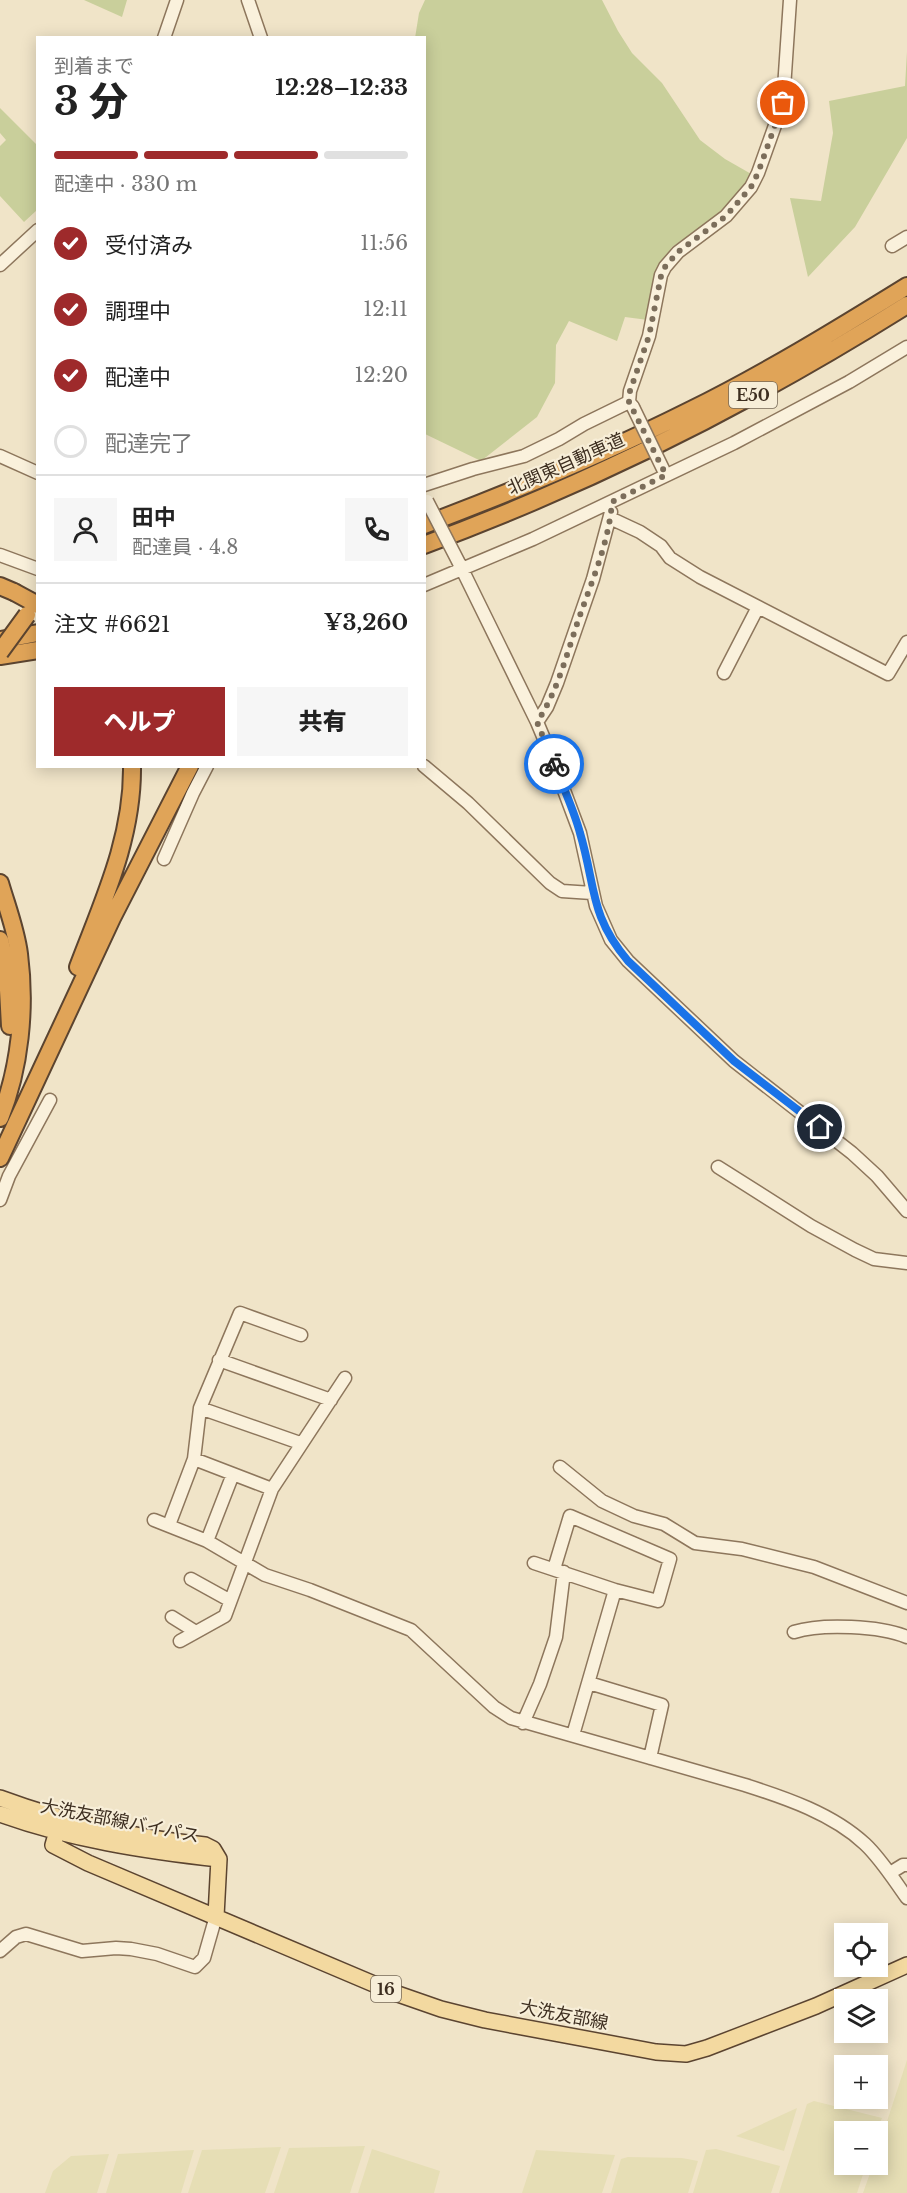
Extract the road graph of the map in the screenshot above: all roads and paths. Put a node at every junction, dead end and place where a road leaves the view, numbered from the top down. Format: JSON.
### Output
{"nodes":[{"id":1,"x":177,"y":0,"type":"edge"},
{"id":2,"x":248,"y":0,"type":"edge"},
{"id":3,"x":790,"y":0,"type":"edge"},
{"id":4,"x":165,"y":36,"type":"edge"},
{"id":5,"x":260,"y":36,"type":"edge"},
{"id":6,"x":36,"y":232,"type":"edge"},
{"id":7,"x":907,"y":237,"type":"edge"},
{"id":8,"x":892,"y":246,"type":"dead end"},
{"id":9,"x":0,"y":265,"type":"edge"},
{"id":10,"x":907,"y":286,"type":"edge"},
{"id":11,"x":907,"y":305,"type":"edge"},
{"id":12,"x":907,"y":347,"type":"edge"},
{"id":13,"x":631,"y":404,"type":"junction"},
{"id":14,"x":627,"y":441,"type":"junction"},
{"id":15,"x":0,"y":456,"type":"edge"},
{"id":16,"x":36,"y":472,"type":"edge"},
{"id":17,"x":664,"y":472,"type":"junction"},
{"id":18,"x":594,"y":475,"type":"junction"},
{"id":19,"x":426,"y":484,"type":"edge"},
{"id":20,"x":612,"y":502,"type":"junction"},
{"id":21,"x":426,"y":503,"type":"edge"},
{"id":22,"x":426,"y":505,"type":"edge"},
{"id":23,"x":610,"y":519,"type":"junction"},
{"id":24,"x":426,"y":524,"type":"edge"},
{"id":25,"x":426,"y":544,"type":"edge"},
{"id":26,"x":426,"y":554,"type":"edge"},
{"id":27,"x":0,"y":555,"type":"edge"},
{"id":28,"x":460,"y":567,"type":"junction"},
{"id":29,"x":36,"y":568,"type":"edge"},
{"id":30,"x":426,"y":584,"type":"edge"},
{"id":31,"x":7,"y":589,"type":"edge"},
{"id":32,"x":758,"y":607,"type":"junction"},
{"id":33,"x":34,"y":608,"type":"edge"},
{"id":34,"x":36,"y":633,"type":"edge"},
{"id":35,"x":0,"y":640,"type":"edge"},
{"id":36,"x":907,"y":642,"type":"edge"},
{"id":37,"x":36,"y":650,"type":"edge"},
{"id":38,"x":0,"y":654,"type":"edge"},
{"id":39,"x":724,"y":673,"type":"dead end"},
{"id":40,"x":537,"y":722,"type":"junction"},
{"id":41,"x":132,"y":768,"type":"edge"},
{"id":42,"x":189,"y":768,"type":"edge"},
{"id":43,"x":206,"y":768,"type":"edge"},
{"id":44,"x":426,"y":768,"type":"edge"},
{"id":45,"x":164,"y":859,"type":"dead end"},
{"id":46,"x":0,"y":883,"type":"edge"},
{"id":47,"x":592,"y":893,"type":"junction"},
{"id":48,"x":0,"y":940,"type":"edge"},
{"id":49,"x":0,"y":1098,"type":"edge"},
{"id":50,"x":50,"y":1100,"type":"dead end"},
{"id":51,"x":0,"y":1118,"type":"edge"},
{"id":52,"x":0,"y":1156,"type":"edge"},
{"id":53,"x":718,"y":1167,"type":"dead end"},
{"id":54,"x":0,"y":1200,"type":"edge"},
{"id":55,"x":907,"y":1211,"type":"edge"},
{"id":56,"x":907,"y":1263,"type":"edge"},
{"id":57,"x":301,"y":1335,"type":"dead end"},
{"id":58,"x":219,"y":1360,"type":"junction"},
{"id":59,"x":345,"y":1378,"type":"dead end"},
{"id":60,"x":331,"y":1400,"type":"junction"},
{"id":61,"x":200,"y":1408,"type":"junction"},
{"id":62,"x":300,"y":1443,"type":"junction"},
{"id":63,"x":194,"y":1460,"type":"junction"},
{"id":64,"x":560,"y":1467,"type":"dead end"},
{"id":65,"x":233,"y":1474,"type":"junction"},
{"id":66,"x":272,"y":1489,"type":"junction"},
{"id":67,"x":154,"y":1520,"type":"dead end"},
{"id":68,"x":169,"y":1525,"type":"junction"},
{"id":69,"x":207,"y":1541,"type":"junction"},
{"id":70,"x":244,"y":1561,"type":"junction"},
{"id":71,"x":534,"y":1563,"type":"dead end"},
{"id":72,"x":559,"y":1571,"type":"junction"},
{"id":73,"x":191,"y":1579,"type":"dead end"},
{"id":74,"x":615,"y":1590,"type":"junction"},
{"id":75,"x":229,"y":1600,"type":"junction"},
{"id":76,"x":907,"y":1603,"type":"edge"},
{"id":77,"x":172,"y":1617,"type":"dead end"},
{"id":78,"x":196,"y":1632,"type":"junction"},
{"id":79,"x":794,"y":1632,"type":"dead end"},
{"id":80,"x":907,"y":1637,"type":"edge"},
{"id":81,"x":180,"y":1641,"type":"dead end"},
{"id":82,"x":589,"y":1683,"type":"junction"},
{"id":83,"x":523,"y":1723,"type":"junction"},
{"id":84,"x":573,"y":1735,"type":"junction"},
{"id":85,"x":650,"y":1758,"type":"junction"},
{"id":86,"x":0,"y":1798,"type":"edge"},
{"id":87,"x":0,"y":1814,"type":"edge"},
{"id":88,"x":57,"y":1831,"type":"junction"},
{"id":89,"x":219,"y":1859,"type":"junction"},
{"id":90,"x":907,"y":1865,"type":"edge"},
{"id":91,"x":890,"y":1873,"type":"junction"},
{"id":92,"x":907,"y":1898,"type":"edge"},
{"id":93,"x":216,"y":1916,"type":"junction"},
{"id":94,"x":0,"y":1951,"type":"edge"},
{"id":95,"x":907,"y":1965,"type":"edge"}],
"edges":[{"from":1,"to":4,"type":"street"},
{"from":2,"to":5,"type":"street"},
{"from":3,"to":13,"type":"street"},
{"from":6,"to":9,"type":"street"},
{"from":7,"to":8,"type":"street"},
{"from":10,"to":14,"type":"highway","name":"北関東自動車道","number":"E50"},
{"from":11,"to":18,"type":"highway","name":"北関東自動車道","number":"E50"},
{"from":12,"to":17,"type":"street"},
{"from":13,"to":17,"type":"street","bridge":true},
{"from":13,"to":19,"type":"street"},
{"from":14,"to":21,"type":"highway"},
{"from":14,"to":24,"type":"highway","name":"北関東自動車道","number":"E50"},
{"from":15,"to":16,"type":"street"},
{"from":17,"to":20,"type":"street"},
{"from":18,"to":25,"type":"highway","name":"北関東自動車道","number":"E50"},
{"from":18,"to":26,"type":"highway"},
{"from":20,"to":23,"type":"street"},
{"from":20,"to":28,"type":"street"},
{"from":22,"to":28,"type":"street","bridge":true},
{"from":23,"to":32,"type":"street"},
{"from":23,"to":40,"type":"street"},
{"from":27,"to":29,"type":"street"},
{"from":28,"to":30,"type":"street"},
{"from":28,"to":40,"type":"street"},
{"from":31,"to":33,"type":"highway","bridge":true},
{"from":32,"to":36,"type":"street"},
{"from":32,"to":39,"type":"street"},
{"from":33,"to":38,"type":"highway","bridge":true},
{"from":34,"to":35,"type":"highway"},
{"from":37,"to":38,"type":"highway"},
{"from":40,"to":47,"type":"street"},
{"from":41,"to":52,"type":"highway"},
{"from":42,"to":52,"type":"highway"},
{"from":43,"to":45,"type":"street"},
{"from":44,"to":47,"type":"street"},
{"from":46,"to":51,"type":"highway"},
{"from":47,"to":55,"type":"street"},
{"from":48,"to":49,"type":"highway"},
{"from":50,"to":54,"type":"street"},
{"from":53,"to":56,"type":"street"},
{"from":57,"to":58,"type":"street"},
{"from":58,"to":60,"type":"street"},
{"from":58,"to":61,"type":"street"},
{"from":59,"to":60,"type":"street"},
{"from":60,"to":62,"type":"street"},
{"from":61,"to":62,"type":"street"},
{"from":61,"to":63,"type":"street"},
{"from":62,"to":66,"type":"street"},
{"from":63,"to":65,"type":"street"},
{"from":63,"to":68,"type":"street"},
{"from":64,"to":76,"type":"street"},
{"from":65,"to":66,"type":"street"},
{"from":65,"to":69,"type":"street"},
{"from":66,"to":70,"type":"street"},
{"from":67,"to":68,"type":"street"},
{"from":68,"to":69,"type":"street"},
{"from":69,"to":70,"type":"street"},
{"from":70,"to":75,"type":"street"},
{"from":70,"to":83,"type":"street"},
{"from":71,"to":72,"type":"street"},
{"from":72,"to":74,"type":"street"},
{"from":72,"to":74,"type":"street"},
{"from":72,"to":83,"type":"street"},
{"from":73,"to":75,"type":"street"},
{"from":74,"to":82,"type":"street"},
{"from":75,"to":78,"type":"street"},
{"from":77,"to":78,"type":"street"},
{"from":78,"to":81,"type":"street"},
{"from":79,"to":80,"type":"street"},
{"from":82,"to":84,"type":"street"},
{"from":82,"to":85,"type":"street"},
{"from":83,"to":84,"type":"street"},
{"from":84,"to":85,"type":"street"},
{"from":85,"to":91,"type":"street"},
{"from":86,"to":89,"type":"main road","name":"大洗友部線バイパス"},
{"from":87,"to":88,"type":"main road","name":"大洗友部線バイパス"},
{"from":88,"to":89,"type":"main road","name":"大洗友部線バイパス"},
{"from":88,"to":93,"type":"main road","name":"大洗友部線","number":"16"},
{"from":89,"to":93,"type":"main road"},
{"from":90,"to":91,"type":"street"},
{"from":91,"to":92,"type":"street"},
{"from":93,"to":94,"type":"street"},
{"from":93,"to":95,"type":"main road","name":"大洗友部線","number":"16"}]}
